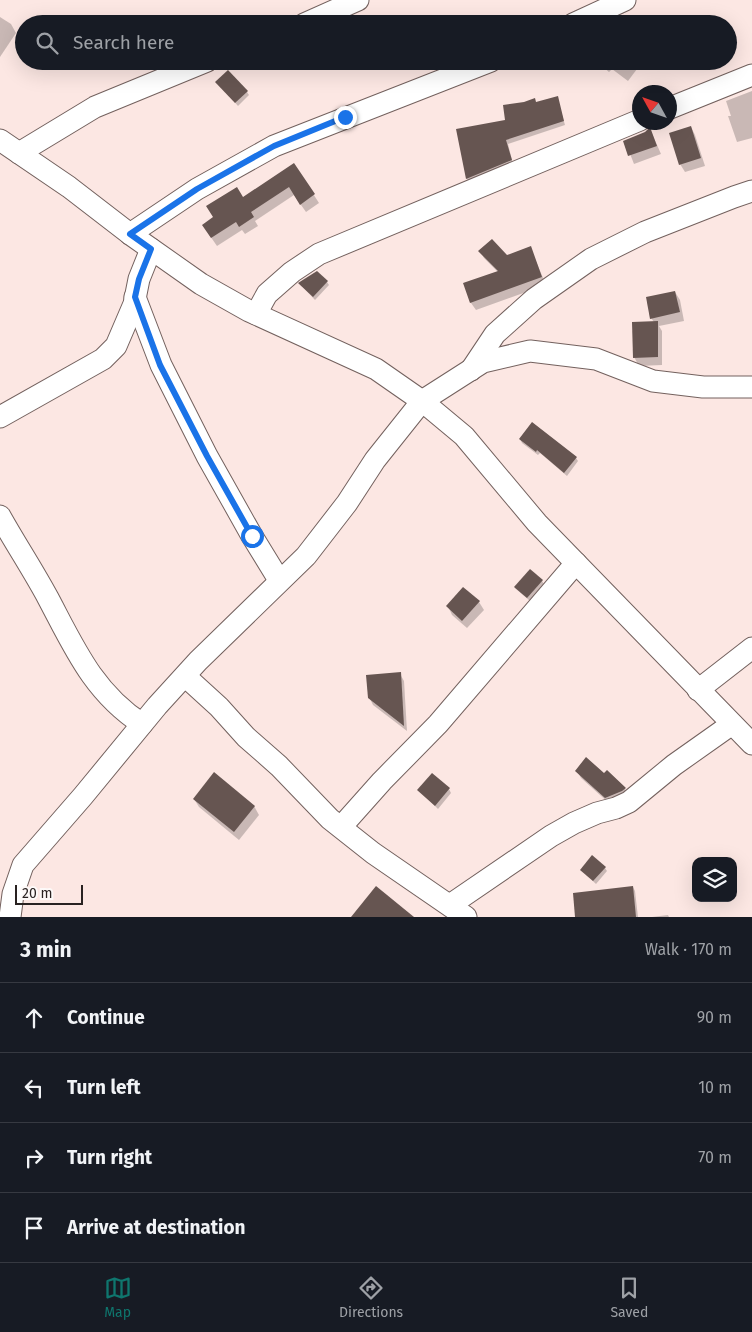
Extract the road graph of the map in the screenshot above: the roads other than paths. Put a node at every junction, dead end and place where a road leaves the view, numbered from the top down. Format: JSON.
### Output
{"nodes":[{"id":1,"x":358,"y":0,"type":"edge"},
{"id":2,"x":625,"y":0,"type":"edge"},
{"id":3,"x":324,"y":15,"type":"edge"},
{"id":4,"x":592,"y":15,"type":"edge"},
{"id":5,"x":186,"y":70,"type":"edge"},
{"id":6,"x":467,"y":70,"type":"edge"},
{"id":7,"x":752,"y":75,"type":"edge"},
{"id":8,"x":677,"y":105,"type":"edge"},
{"id":9,"x":632,"y":123,"type":"edge"},
{"id":10,"x":0,"y":140,"type":"edge"},
{"id":11,"x":19,"y":153,"type":"junction"},
{"id":12,"x":752,"y":191,"type":"edge"},
{"id":13,"x":130,"y":234,"type":"junction"},
{"id":14,"x":151,"y":249,"type":"junction"},
{"id":15,"x":135,"y":297,"type":"junction"},
{"id":16,"x":256,"y":314,"type":"junction"},
{"id":17,"x":471,"y":370,"type":"junction"},
{"id":18,"x":752,"y":388,"type":"edge"},
{"id":19,"x":422,"y":401,"type":"junction"},
{"id":20,"x":0,"y":417,"type":"edge"},
{"id":21,"x":0,"y":516,"type":"edge"},
{"id":22,"x":576,"y":564,"type":"junction"},
{"id":23,"x":279,"y":580,"type":"junction"},
{"id":24,"x":752,"y":648,"type":"edge"},
{"id":25,"x":185,"y":676,"type":"junction"},
{"id":26,"x":698,"y":690,"type":"junction"},
{"id":27,"x":142,"y":724,"type":"junction"},
{"id":28,"x":732,"y":724,"type":"junction"},
{"id":29,"x":752,"y":744,"type":"edge"},
{"id":30,"x":341,"y":828,"type":"junction"},
{"id":31,"x":457,"y":913,"type":"edge"},
{"id":32,"x":10,"y":917,"type":"edge"}],
"edges":[{"from":1,"to":3,"type":"street"},
{"from":2,"to":4,"type":"street"},
{"from":5,"to":11,"type":"street"},
{"from":6,"to":13,"type":"street"},
{"from":7,"to":8,"type":"street"},
{"from":9,"to":16,"type":"street"},
{"from":10,"to":11,"type":"street"},
{"from":11,"to":13,"type":"street"},
{"from":12,"to":17,"type":"street"},
{"from":13,"to":14,"type":"street"},
{"from":14,"to":15,"type":"street"},
{"from":14,"to":16,"type":"street"},
{"from":15,"to":20,"type":"street"},
{"from":15,"to":23,"type":"street"},
{"from":16,"to":19,"type":"street"},
{"from":17,"to":18,"type":"street"},
{"from":17,"to":19,"type":"street"},
{"from":19,"to":22,"type":"street"},
{"from":19,"to":23,"type":"street"},
{"from":21,"to":27,"type":"street"},
{"from":22,"to":26,"type":"street"},
{"from":22,"to":30,"type":"street"},
{"from":23,"to":25,"type":"street"},
{"from":24,"to":26,"type":"street"},
{"from":25,"to":27,"type":"street"},
{"from":25,"to":30,"type":"street"},
{"from":26,"to":28,"type":"street"},
{"from":27,"to":32,"type":"street"},
{"from":28,"to":29,"type":"street"},
{"from":28,"to":31,"type":"street"},
{"from":30,"to":31,"type":"street"}]}
